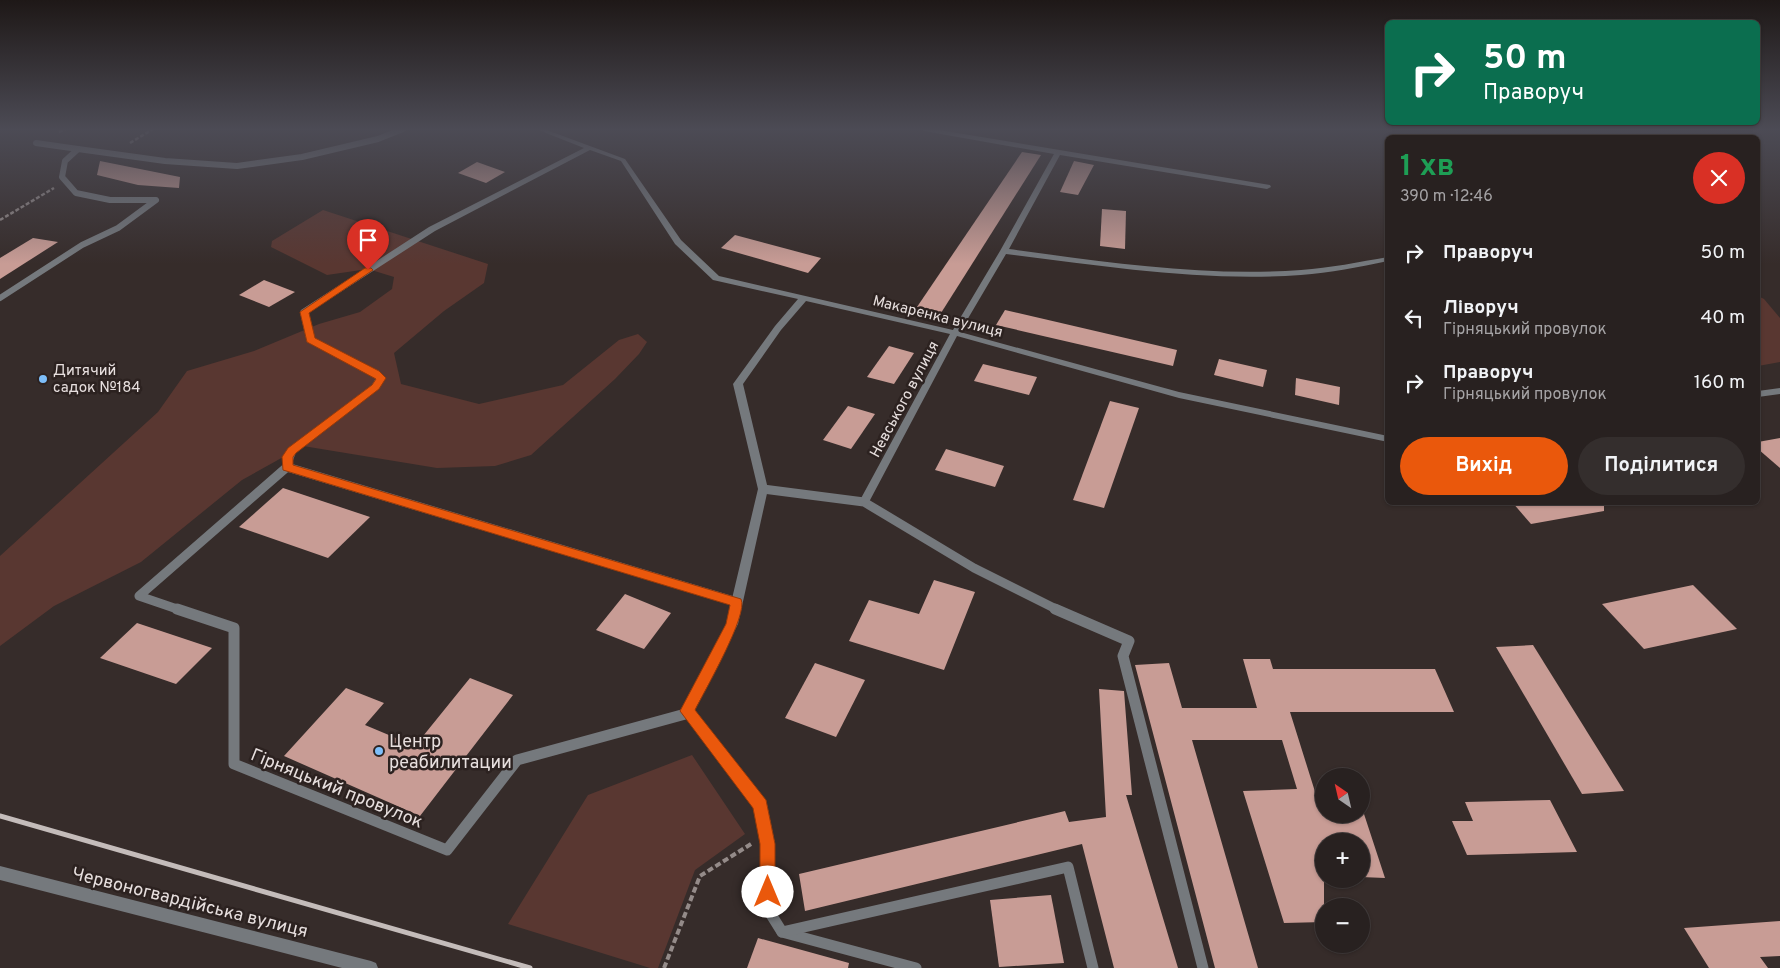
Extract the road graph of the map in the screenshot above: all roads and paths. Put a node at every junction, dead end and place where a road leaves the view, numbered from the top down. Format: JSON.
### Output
{"nodes":[{"id":1,"x":63,"y":174,"type":"edge"},
{"id":2,"x":538,"y":174,"type":"edge"},
{"id":3,"x":633,"y":174,"type":"edge"},
{"id":4,"x":1046,"y":174,"type":"edge"},
{"id":5,"x":1188,"y":174,"type":"edge"},
{"id":6,"x":66,"y":181,"type":"junction"},
{"id":7,"x":1267,"y":187,"type":"dead end"},
{"id":8,"x":0,"y":220,"type":"edge"},
{"id":9,"x":1004,"y":251,"type":"junction"},
{"id":10,"x":1385,"y":260,"type":"edge"},
{"id":11,"x":0,"y":298,"type":"edge"},
{"id":12,"x":804,"y":298,"type":"junction"},
{"id":13,"x":955,"y":333,"type":"junction"},
{"id":14,"x":1780,"y":391,"type":"edge"},
{"id":15,"x":1760,"y":394,"type":"edge"},
{"id":16,"x":1385,"y":438,"type":"edge"},
{"id":17,"x":287,"y":467,"type":"junction"},
{"id":18,"x":763,"y":488,"type":"junction"},
{"id":19,"x":864,"y":502,"type":"junction"},
{"id":20,"x":737,"y":602,"type":"junction"},
{"id":21,"x":689,"y":714,"type":"junction"},
{"id":22,"x":766,"y":835,"type":"junction"},
{"id":23,"x":0,"y":873,"type":"edge"},
{"id":24,"x":768,"y":908,"type":"joint"},
{"id":25,"x":782,"y":932,"type":"junction"},
{"id":26,"x":371,"y":968,"type":"edge"},
{"id":27,"x":664,"y":968,"type":"edge"},
{"id":28,"x":916,"y":968,"type":"edge"},
{"id":29,"x":1093,"y":968,"type":"edge"},
{"id":30,"x":1203,"y":968,"type":"edge"}],
"edges":[{"from":1,"to":6,"type":"lane"},
{"from":2,"to":17,"type":"street","name":"Гірняцький провулок"},
{"from":3,"to":12,"type":"street","name":"Макаренка вулиця"},
{"from":4,"to":9,"type":"street","name":"Невського вулиця"},
{"from":5,"to":7,"type":"street"},
{"from":6,"to":8,"type":"path"},
{"from":6,"to":11,"type":"lane"},
{"from":9,"to":10,"type":"street"},
{"from":9,"to":13,"type":"street","name":"Невського вулиця"},
{"from":12,"to":13,"type":"street","name":"Макаренка вулиця"},
{"from":12,"to":18,"type":"street"},
{"from":13,"to":16,"type":"street","name":"Макаренка вулиця"},
{"from":13,"to":19,"type":"street","name":"Невського вулиця"},
{"from":14,"to":15,"type":"street"},
{"from":17,"to":20,"type":"lane"},
{"from":17,"to":21,"type":"lane","name":"Гірняцький провулок"},
{"from":18,"to":19,"type":"lane"},
{"from":18,"to":20,"type":"street"},
{"from":19,"to":30,"type":"lane"},
{"from":20,"to":21,"type":"street"},
{"from":21,"to":22,"type":"street"},
{"from":22,"to":24,"type":"street"},
{"from":22,"to":27,"type":"path"},
{"from":23,"to":26,"type":"street","name":"Червоногвардійська вулиця"},
{"from":24,"to":25,"type":"lane"},
{"from":25,"to":28,"type":"lane"},
{"from":25,"to":29,"type":"lane"}]}
